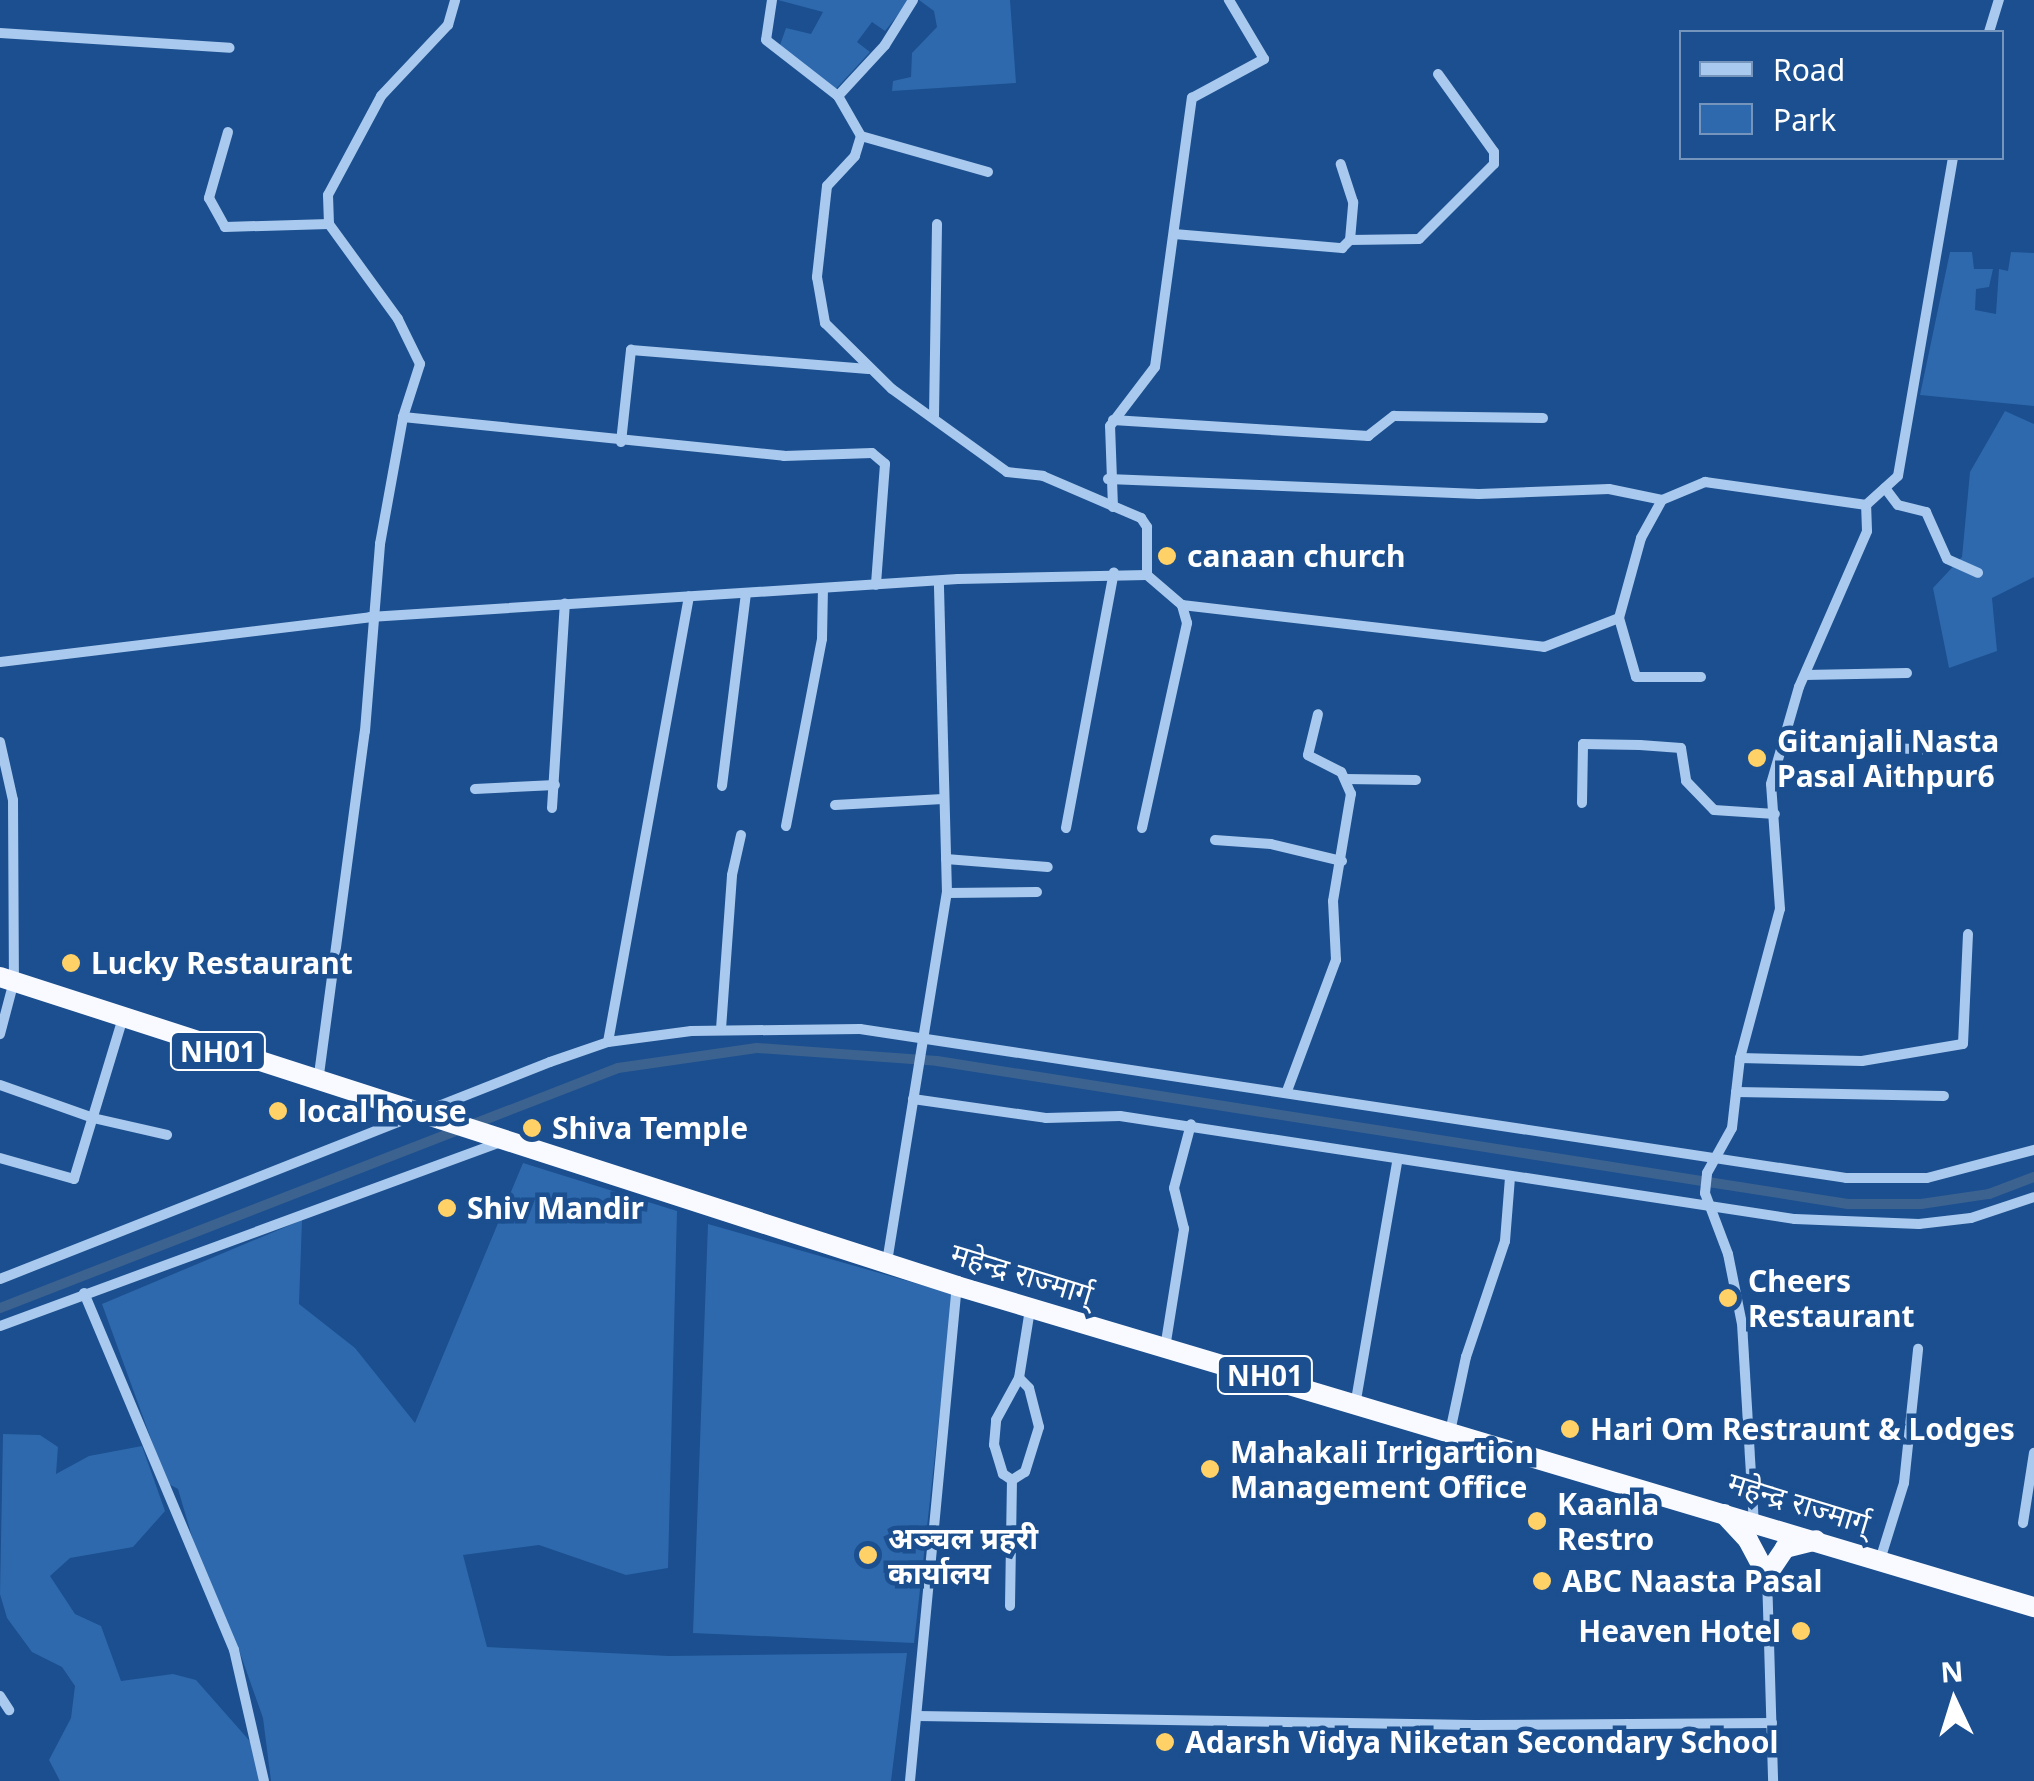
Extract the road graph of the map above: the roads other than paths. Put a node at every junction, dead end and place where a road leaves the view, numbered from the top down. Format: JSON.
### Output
{"nodes":[{"id":1,"x":455,"y":0,"type":"edge"},
{"id":2,"x":772,"y":0,"type":"edge"},
{"id":3,"x":913,"y":0,"type":"edge"},
{"id":4,"x":1229,"y":0,"type":"edge"},
{"id":5,"x":1999,"y":0,"type":"edge"},
{"id":6,"x":1990,"y":30,"type":"edge"},
{"id":7,"x":0,"y":33,"type":"edge"},
{"id":8,"x":230,"y":48,"type":"dead end"},
{"id":9,"x":1438,"y":74,"type":"dead end"},
{"id":10,"x":838,"y":96,"type":"junction"},
{"id":11,"x":228,"y":132,"type":"dead end"},
{"id":12,"x":860,"y":136,"type":"junction"},
{"id":13,"x":1953,"y":160,"type":"edge"},
{"id":14,"x":1340,"y":164,"type":"dead end"},
{"id":15,"x":988,"y":172,"type":"dead end"},
{"id":16,"x":329,"y":224,"type":"junction"},
{"id":17,"x":937,"y":224,"type":"dead end"},
{"id":18,"x":1174,"y":234,"type":"junction"},
{"id":19,"x":1350,"y":240,"type":"junction"},
{"id":20,"x":868,"y":369,"type":"junction"},
{"id":21,"x":934,"y":416,"type":"junction"},
{"id":22,"x":403,"y":418,"type":"junction"},
{"id":23,"x":1544,"y":418,"type":"dead end"},
{"id":24,"x":1113,"y":420,"type":"junction"},
{"id":25,"x":622,"y":442,"type":"junction"},
{"id":26,"x":1108,"y":479,"type":"junction"},
{"id":27,"x":1885,"y":488,"type":"junction"},
{"id":28,"x":1662,"y":500,"type":"junction"},
{"id":29,"x":1866,"y":505,"type":"junction"},
{"id":30,"x":1113,"y":507,"type":"junction"},
{"id":31,"x":1114,"y":572,"type":"junction"},
{"id":32,"x":1978,"y":573,"type":"dead end"},
{"id":33,"x":1148,"y":576,"type":"junction"},
{"id":34,"x":939,"y":581,"type":"junction"},
{"id":35,"x":876,"y":585,"type":"junction"},
{"id":36,"x":823,"y":588,"type":"junction"},
{"id":37,"x":746,"y":593,"type":"junction"},
{"id":38,"x":689,"y":596,"type":"junction"},
{"id":39,"x":565,"y":603,"type":"junction"},
{"id":40,"x":1182,"y":605,"type":"junction"},
{"id":41,"x":370,"y":617,"type":"junction"},
{"id":42,"x":1620,"y":618,"type":"junction"},
{"id":43,"x":0,"y":662,"type":"edge"},
{"id":44,"x":1805,"y":674,"type":"junction"},
{"id":45,"x":1906,"y":674,"type":"dead end"},
{"id":46,"x":1701,"y":677,"type":"dead end"},
{"id":47,"x":1318,"y":714,"type":"dead end"},
{"id":48,"x":0,"y":742,"type":"edge"},
{"id":49,"x":1783,"y":744,"type":"junction"},
{"id":50,"x":1941,"y":750,"type":"dead end"},
{"id":51,"x":1345,"y":779,"type":"junction"},
{"id":52,"x":1416,"y":780,"type":"dead end"},
{"id":53,"x":555,"y":785,"type":"junction"},
{"id":54,"x":722,"y":786,"type":"dead end"},
{"id":55,"x":475,"y":789,"type":"dead end"},
{"id":56,"x":943,"y":799,"type":"junction"},
{"id":57,"x":1582,"y":804,"type":"dead end"},
{"id":58,"x":835,"y":805,"type":"dead end"},
{"id":59,"x":552,"y":808,"type":"dead end"},
{"id":60,"x":1775,"y":814,"type":"junction"},
{"id":61,"x":786,"y":826,"type":"dead end"},
{"id":62,"x":1066,"y":828,"type":"dead end"},
{"id":63,"x":1142,"y":828,"type":"dead end"},
{"id":64,"x":741,"y":836,"type":"dead end"},
{"id":65,"x":1215,"y":840,"type":"dead end"},
{"id":66,"x":946,"y":859,"type":"junction"},
{"id":67,"x":1342,"y":861,"type":"junction"},
{"id":68,"x":1048,"y":867,"type":"dead end"},
{"id":69,"x":947,"y":892,"type":"junction"},
{"id":70,"x":1037,"y":892,"type":"dead end"},
{"id":71,"x":1968,"y":934,"type":"dead end"},
{"id":72,"x":7,"y":979,"type":"edge"},
{"id":73,"x":122,"y":1021,"type":"junction"},
{"id":74,"x":721,"y":1029,"type":"junction"},
{"id":75,"x":0,"y":1034,"type":"edge"},
{"id":76,"x":608,"y":1042,"type":"junction"},
{"id":77,"x":925,"y":1047,"type":"junction"},
{"id":78,"x":1740,"y":1058,"type":"junction"},
{"id":79,"x":318,"y":1083,"type":"junction"},
{"id":80,"x":0,"y":1086,"type":"edge"},
{"id":81,"x":1287,"y":1091,"type":"junction"},
{"id":82,"x":1736,"y":1092,"type":"junction"},
{"id":83,"x":1944,"y":1096,"type":"dead end"},
{"id":84,"x":914,"y":1099,"type":"junction"},
{"id":85,"x":431,"y":1113,"type":"junction"},
{"id":86,"x":92,"y":1118,"type":"junction"},
{"id":87,"x":1190,"y":1126,"type":"junction"},
{"id":88,"x":167,"y":1135,"type":"dead end"},
{"id":89,"x":503,"y":1137,"type":"junction"},
{"id":90,"x":2034,"y":1150,"type":"edge"},
{"id":91,"x":0,"y":1158,"type":"edge"},
{"id":92,"x":1717,"y":1158,"type":"junction"},
{"id":93,"x":1396,"y":1162,"type":"junction"},
{"id":94,"x":1510,"y":1178,"type":"junction"},
{"id":95,"x":2034,"y":1197,"type":"edge"},
{"id":96,"x":1707,"y":1198,"type":"junction"},
{"id":97,"x":887,"y":1263,"type":"junction"},
{"id":98,"x":0,"y":1280,"type":"edge"},
{"id":99,"x":957,"y":1286,"type":"junction"},
{"id":100,"x":84,"y":1292,"type":"junction"},
{"id":101,"x":1030,"y":1308,"type":"junction"},
{"id":102,"x":0,"y":1326,"type":"edge"},
{"id":103,"x":1164,"y":1348,"type":"junction"},
{"id":104,"x":1918,"y":1348,"type":"dead end"},
{"id":105,"x":1019,"y":1378,"type":"junction"},
{"id":106,"x":1356,"y":1400,"type":"junction"},
{"id":107,"x":1450,"y":1432,"type":"junction"},
{"id":108,"x":2034,"y":1453,"type":"edge"},
{"id":109,"x":1012,"y":1480,"type":"junction"},
{"id":110,"x":1718,"y":1509,"type":"junction"},
{"id":111,"x":1753,"y":1520,"type":"junction"},
{"id":112,"x":2023,"y":1523,"type":"dead end"},
{"id":113,"x":1818,"y":1539,"type":"junction"},
{"id":114,"x":1880,"y":1560,"type":"junction"},
{"id":115,"x":1767,"y":1575,"type":"junction"},
{"id":116,"x":1010,"y":1606,"type":"dead end"},
{"id":117,"x":2034,"y":1607,"type":"edge"},
{"id":118,"x":0,"y":1696,"type":"edge"},
{"id":119,"x":9,"y":1710,"type":"dead end"},
{"id":120,"x":917,"y":1716,"type":"junction"},
{"id":121,"x":1772,"y":1723,"type":"junction"},
{"id":122,"x":264,"y":1781,"type":"edge"},
{"id":123,"x":910,"y":1781,"type":"edge"},
{"id":124,"x":1773,"y":1781,"type":"edge"}],
"edges":[{"from":1,"to":16,"type":"street"},
{"from":2,"to":10,"type":"street"},
{"from":3,"to":10,"type":"street"},
{"from":4,"to":18,"type":"street"},
{"from":5,"to":6,"type":"street"},
{"from":7,"to":8,"type":"street"},
{"from":9,"to":19,"type":"street"},
{"from":10,"to":12,"type":"street"},
{"from":11,"to":16,"type":"street"},
{"from":12,"to":15,"type":"street"},
{"from":12,"to":20,"type":"street"},
{"from":13,"to":27,"type":"street"},
{"from":14,"to":19,"type":"street"},
{"from":16,"to":22,"type":"street"},
{"from":17,"to":21,"type":"street"},
{"from":18,"to":19,"type":"street"},
{"from":18,"to":24,"type":"street"},
{"from":20,"to":21,"type":"street"},
{"from":20,"to":25,"type":"street"},
{"from":21,"to":30,"type":"street"},
{"from":22,"to":25,"type":"street"},
{"from":22,"to":41,"type":"street"},
{"from":23,"to":24,"type":"street"},
{"from":24,"to":26,"type":"street"},
{"from":25,"to":35,"type":"street"},
{"from":26,"to":28,"type":"street"},
{"from":26,"to":30,"type":"street"},
{"from":27,"to":29,"type":"street"},
{"from":27,"to":32,"type":"street"},
{"from":28,"to":29,"type":"street"},
{"from":28,"to":42,"type":"street"},
{"from":29,"to":44,"type":"street"},
{"from":30,"to":33,"type":"street"},
{"from":31,"to":33,"type":"street"},
{"from":31,"to":34,"type":"street"},
{"from":31,"to":62,"type":"street"},
{"from":33,"to":40,"type":"street"},
{"from":34,"to":35,"type":"street"},
{"from":34,"to":56,"type":"street"},
{"from":35,"to":36,"type":"street"},
{"from":36,"to":37,"type":"street"},
{"from":36,"to":61,"type":"street"},
{"from":37,"to":38,"type":"street"},
{"from":37,"to":54,"type":"street"},
{"from":38,"to":39,"type":"street"},
{"from":38,"to":76,"type":"street"},
{"from":39,"to":41,"type":"street"},
{"from":39,"to":53,"type":"street"},
{"from":40,"to":42,"type":"street"},
{"from":40,"to":63,"type":"street"},
{"from":41,"to":43,"type":"street"},
{"from":41,"to":79,"type":"street"},
{"from":42,"to":46,"type":"street"},
{"from":44,"to":45,"type":"street"},
{"from":44,"to":49,"type":"street"},
{"from":47,"to":51,"type":"street"},
{"from":48,"to":72,"type":"street"},
{"from":49,"to":50,"type":"street"},
{"from":49,"to":60,"type":"street"},
{"from":51,"to":52,"type":"street"},
{"from":51,"to":67,"type":"street"},
{"from":53,"to":55,"type":"street"},
{"from":53,"to":59,"type":"street"},
{"from":56,"to":58,"type":"street"},
{"from":56,"to":66,"type":"street"},
{"from":57,"to":60,"type":"street"},
{"from":60,"to":78,"type":"street"},
{"from":64,"to":74,"type":"street"},
{"from":65,"to":67,"type":"street"},
{"from":66,"to":68,"type":"street"},
{"from":66,"to":69,"type":"street"},
{"from":67,"to":81,"type":"street"},
{"from":69,"to":70,"type":"street"},
{"from":69,"to":77,"type":"street"},
{"from":71,"to":78,"type":"street"},
{"from":72,"to":73,"type":"highway","name":"महेन्द्र राज्मार्ग्","number":"NH01"},
{"from":72,"to":75,"type":"street"},
{"from":73,"to":79,"type":"highway","name":"महेन्द्र राज्मार्ग्","number":"NH01"},
{"from":73,"to":86,"type":"street"},
{"from":74,"to":76,"type":"street"},
{"from":74,"to":77,"type":"street"},
{"from":76,"to":85,"type":"street"},
{"from":77,"to":81,"type":"street"},
{"from":77,"to":84,"type":"street"},
{"from":78,"to":82,"type":"street"},
{"from":79,"to":85,"type":"highway","name":"महेन्द्र राज्मार्ग्","number":"NH01"},
{"from":80,"to":86,"type":"street"},
{"from":81,"to":92,"type":"street"},
{"from":82,"to":83,"type":"street"},
{"from":82,"to":92,"type":"street"},
{"from":84,"to":87,"type":"street"},
{"from":84,"to":97,"type":"street"},
{"from":85,"to":89,"type":"highway","name":"महेन्द्र राज्मार्ग्","number":"NH01"},
{"from":85,"to":98,"type":"street"},
{"from":86,"to":88,"type":"street"},
{"from":86,"to":91,"type":"street"},
{"from":87,"to":93,"type":"street"},
{"from":87,"to":103,"type":"street"},
{"from":89,"to":97,"type":"highway","name":"महेन्द्र राज्मार्ग्","number":"NH01"},
{"from":89,"to":100,"type":"street"},
{"from":90,"to":92,"type":"street"},
{"from":92,"to":96,"type":"street"},
{"from":93,"to":94,"type":"street"},
{"from":93,"to":106,"type":"street"},
{"from":94,"to":96,"type":"street"},
{"from":94,"to":107,"type":"street"},
{"from":95,"to":96,"type":"street"},
{"from":96,"to":111,"type":"street"},
{"from":97,"to":99,"type":"highway","name":"महेन्द्र राज्मार्ग्","number":"NH01"},
{"from":99,"to":101,"type":"highway","name":"महेन्द्र राज्मार्ग्","number":"NH01"},
{"from":99,"to":120,"type":"street"},
{"from":100,"to":102,"type":"street"},
{"from":100,"to":122,"type":"street"},
{"from":101,"to":103,"type":"highway","name":"महेन्द्र राज्मार्ग्","number":"NH01"},
{"from":101,"to":105,"type":"street"},
{"from":103,"to":106,"type":"highway","name":"महेन्द्र राज्मार्ग्","number":"NH01"},
{"from":104,"to":114,"type":"street"},
{"from":105,"to":109,"type":"street"},
{"from":105,"to":109,"type":"street"},
{"from":106,"to":107,"type":"highway","name":"महेन्द्र राज्मार्ग्","number":"NH01"},
{"from":107,"to":110,"type":"highway","name":"महेन्द्र राज्मार्ग्","number":"NH01"},
{"from":108,"to":112,"type":"street"},
{"from":109,"to":116,"type":"street"},
{"from":110,"to":111,"type":"highway","name":"महेन्द्र राज्मार्ग्","number":"NH01"},
{"from":110,"to":115,"type":"highway"},
{"from":111,"to":113,"type":"highway","name":"महेन्द्र राज्मार्ग्","number":"NH01"},
{"from":111,"to":115,"type":"street"},
{"from":113,"to":114,"type":"highway","name":"महेन्द्र राज्मार्ग्","number":"NH01"},
{"from":113,"to":115,"type":"highway"},
{"from":114,"to":117,"type":"highway","name":"महेन्द्र राज्मार्ग्","number":"NH01"},
{"from":115,"to":121,"type":"street"},
{"from":118,"to":119,"type":"street"},
{"from":120,"to":121,"type":"street"},
{"from":120,"to":123,"type":"street"},
{"from":121,"to":124,"type":"street"}]}
